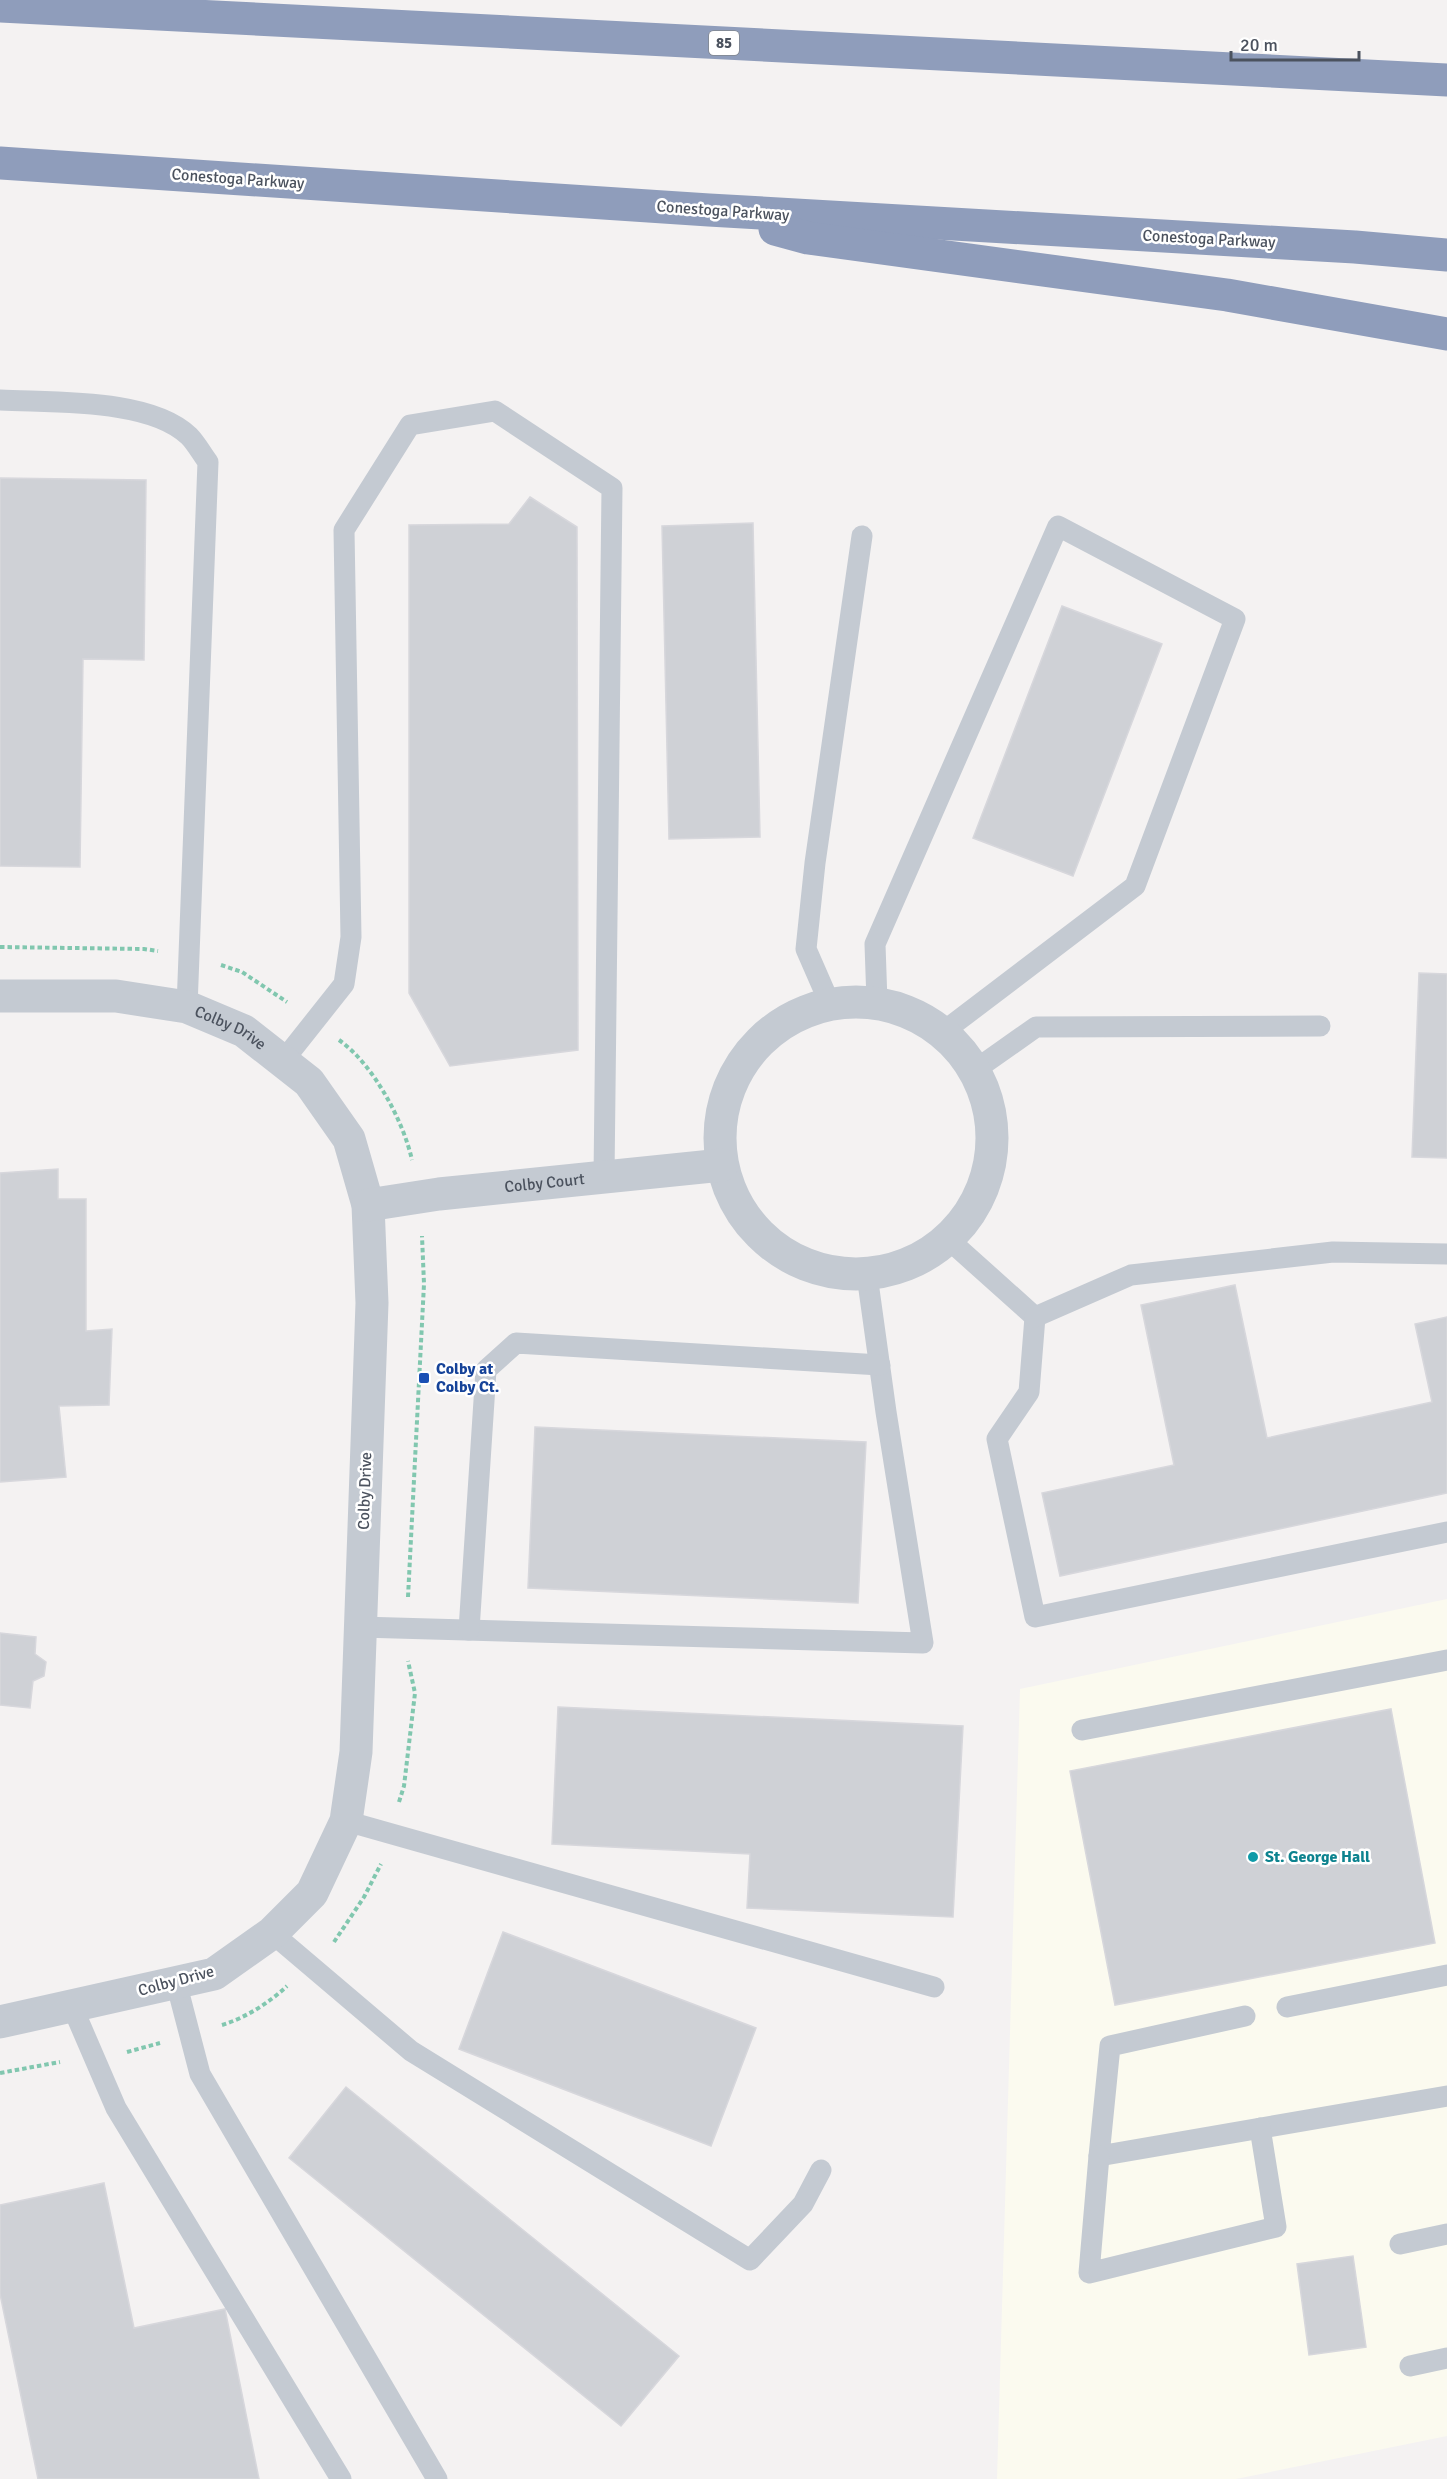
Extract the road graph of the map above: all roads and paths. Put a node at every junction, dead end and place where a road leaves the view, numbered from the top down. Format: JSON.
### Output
{"nodes":[{"id":1,"x":0,"y":6,"type":"edge"},
{"id":2,"x":1447,"y":80,"type":"edge"},
{"id":3,"x":0,"y":163,"type":"edge"},
{"id":4,"x":710,"y":210,"type":"junction"},
{"id":5,"x":1447,"y":255,"type":"edge"},
{"id":6,"x":1447,"y":334,"type":"edge"},
{"id":7,"x":0,"y":400,"type":"edge"},
{"id":8,"x":862,"y":536,"type":"dead end"},
{"id":9,"x":0,"y":947,"type":"edge"},
{"id":10,"x":144,"y":948,"type":"dead end"},
{"id":11,"x":212,"y":962,"type":"dead end"},
{"id":12,"x":271,"y":991,"type":"dead end"},
{"id":13,"x":0,"y":996,"type":"edge"},
{"id":14,"x":878,"y":1002,"type":"junction"},
{"id":15,"x":830,"y":1004,"type":"junction"},
{"id":16,"x":187,"y":1007,"type":"junction"},
{"id":17,"x":1320,"y":1026,"type":"dead end"},
{"id":18,"x":943,"y":1032,"type":"junction"},
{"id":19,"x":344,"y":1043,"type":"dead end"},
{"id":20,"x":283,"y":1061,"type":"junction"},
{"id":21,"x":975,"y":1070,"type":"junction"},
{"id":22,"x":412,"y":1157,"type":"dead end"},
{"id":23,"x":722,"y":1166,"type":"junction"},
{"id":24,"x":604,"y":1178,"type":"junction"},
{"id":25,"x":368,"y":1204,"type":"junction"},
{"id":26,"x":948,"y":1239,"type":"junction"},
{"id":27,"x":424,"y":1252,"type":"dead end"},
{"id":28,"x":1447,"y":1254,"type":"edge"},
{"id":29,"x":867,"y":1275,"type":"junction"},
{"id":30,"x":1035,"y":1317,"type":"junction"},
{"id":31,"x":880,"y":1365,"type":"junction"},
{"id":32,"x":1447,"y":1532,"type":"edge"},
{"id":33,"x":408,"y":1598,"type":"dead end"},
{"id":34,"x":360,"y":1627,"type":"junction"},
{"id":35,"x":469,"y":1630,"type":"junction"},
{"id":36,"x":407,"y":1658,"type":"dead end"},
{"id":37,"x":1447,"y":1660,"type":"edge"},
{"id":38,"x":1082,"y":1730,"type":"dead end"},
{"id":39,"x":404,"y":1786,"type":"dead end"},
{"id":40,"x":345,"y":1821,"type":"junction"},
{"id":41,"x":380,"y":1868,"type":"dead end"},
{"id":42,"x":272,"y":1933,"type":"junction"},
{"id":43,"x":332,"y":1944,"type":"dead end"},
{"id":44,"x":1447,"y":1975,"type":"edge"},
{"id":45,"x":176,"y":1982,"type":"junction"},
{"id":46,"x":934,"y":1987,"type":"dead end"},
{"id":47,"x":281,"y":1992,"type":"dead end"},
{"id":48,"x":72,"y":2006,"type":"junction"},
{"id":49,"x":1287,"y":2007,"type":"dead end"},
{"id":50,"x":1245,"y":2016,"type":"dead end"},
{"id":51,"x":0,"y":2022,"type":"edge"},
{"id":52,"x":190,"y":2035,"type":"junction"},
{"id":53,"x":94,"y":2057,"type":"junction"},
{"id":54,"x":0,"y":2073,"type":"edge"},
{"id":55,"x":1447,"y":2096,"type":"edge"},
{"id":56,"x":1260,"y":2128,"type":"junction"},
{"id":57,"x":1099,"y":2156,"type":"junction"},
{"id":58,"x":821,"y":2170,"type":"dead end"},
{"id":59,"x":1447,"y":2234,"type":"edge"},
{"id":60,"x":1400,"y":2244,"type":"dead end"},
{"id":61,"x":1447,"y":2358,"type":"edge"},
{"id":62,"x":1410,"y":2366,"type":"dead end"},
{"id":63,"x":341,"y":2479,"type":"edge"},
{"id":64,"x":437,"y":2479,"type":"edge"}],
"edges":[{"from":1,"to":2,"type":"highway","number":"85"},
{"from":3,"to":4,"type":"highway","name":"Conestoga Parkway"},
{"from":4,"to":5,"type":"highway","name":"Conestoga Parkway"},
{"from":4,"to":6,"type":"highway"},
{"from":7,"to":16,"type":"lane"},
{"from":8,"to":15,"type":"lane"},
{"from":9,"to":10,"type":"path"},
{"from":11,"to":12,"type":"path"},
{"from":13,"to":16,"type":"street","name":"Colby Drive"},
{"from":14,"to":15,"type":"street"},
{"from":14,"to":18,"type":"street"},
{"from":14,"to":18,"type":"lane"},
{"from":15,"to":23,"type":"street"},
{"from":16,"to":20,"type":"street","name":"Colby Drive"},
{"from":17,"to":21,"type":"lane"},
{"from":18,"to":21,"type":"street"},
{"from":19,"to":22,"type":"path"},
{"from":20,"to":24,"type":"lane"},
{"from":20,"to":25,"type":"street","name":"Colby Drive"},
{"from":21,"to":26,"type":"street"},
{"from":23,"to":24,"type":"street","name":"Colby Court"},
{"from":23,"to":29,"type":"street"},
{"from":24,"to":25,"type":"street","name":"Colby Court"},
{"from":25,"to":34,"type":"street","name":"Colby Drive"},
{"from":26,"to":29,"type":"street"},
{"from":26,"to":30,"type":"lane"},
{"from":27,"to":33,"type":"path"},
{"from":28,"to":30,"type":"lane"},
{"from":29,"to":31,"type":"lane"},
{"from":30,"to":32,"type":"lane"},
{"from":31,"to":35,"type":"lane"},
{"from":31,"to":35,"type":"lane"},
{"from":34,"to":35,"type":"lane"},
{"from":34,"to":40,"type":"street","name":"Colby Drive"},
{"from":36,"to":39,"type":"path"},
{"from":37,"to":38,"type":"lane"},
{"from":40,"to":42,"type":"street","name":"Colby Drive"},
{"from":40,"to":46,"type":"lane"},
{"from":41,"to":43,"type":"path"},
{"from":42,"to":45,"type":"street","name":"Colby Drive"},
{"from":42,"to":58,"type":"lane"},
{"from":44,"to":49,"type":"lane"},
{"from":45,"to":48,"type":"street","name":"Colby Drive"},
{"from":45,"to":52,"type":"lane"},
{"from":47,"to":52,"type":"path"},
{"from":48,"to":51,"type":"street","name":"Colby Drive"},
{"from":48,"to":53,"type":"lane"},
{"from":50,"to":57,"type":"lane"},
{"from":52,"to":53,"type":"path"},
{"from":52,"to":64,"type":"lane"},
{"from":53,"to":54,"type":"path"},
{"from":53,"to":63,"type":"lane"},
{"from":55,"to":56,"type":"lane"},
{"from":56,"to":57,"type":"lane"},
{"from":56,"to":57,"type":"lane"},
{"from":59,"to":60,"type":"lane"},
{"from":61,"to":62,"type":"lane"}]}
